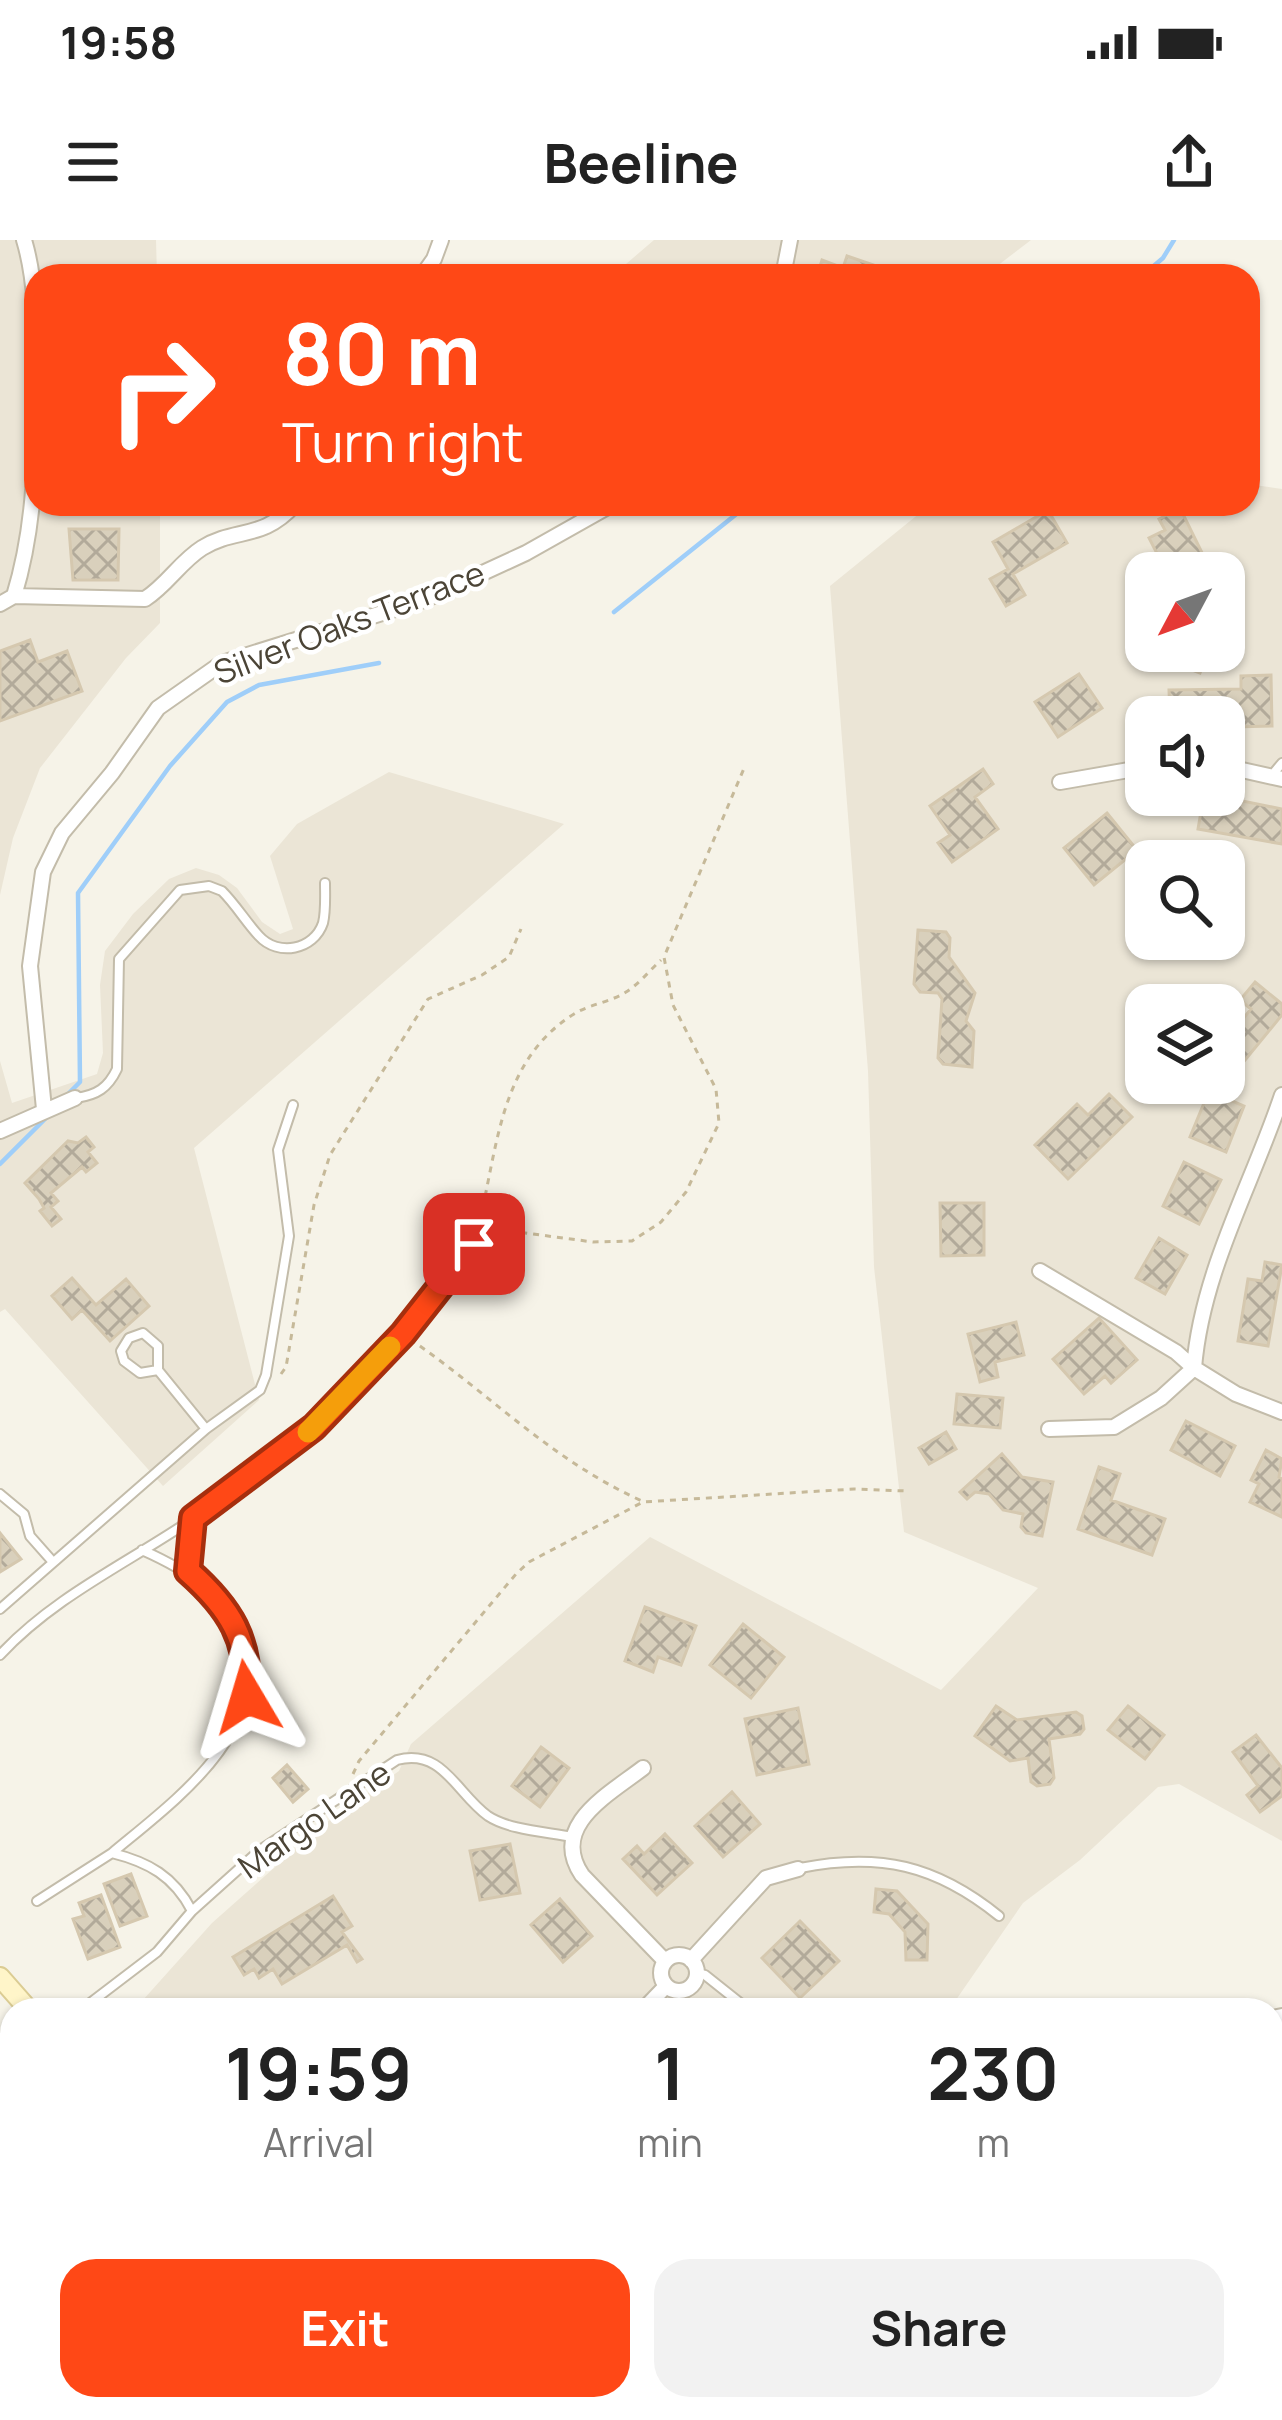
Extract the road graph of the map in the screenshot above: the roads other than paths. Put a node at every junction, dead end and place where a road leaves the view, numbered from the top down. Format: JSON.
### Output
{"nodes":[{"id":1,"x":32,"y":516,"type":"edge"},
{"id":2,"x":282,"y":516,"type":"edge"},
{"id":3,"x":592,"y":516,"type":"edge"},
{"id":4,"x":7,"y":600,"type":"edge"},
{"id":5,"x":1245,"y":768,"type":"edge"},
{"id":6,"x":1125,"y":771,"type":"edge"},
{"id":7,"x":1279,"y":772,"type":"edge"},
{"id":8,"x":1060,"y":782,"type":"dead end"},
{"id":9,"x":326,"y":883,"type":"dead end"},
{"id":10,"x":1282,"y":1095,"type":"edge"},
{"id":11,"x":75,"y":1098,"type":"joint"},
{"id":12,"x":293,"y":1105,"type":"dead end"},
{"id":13,"x":44,"y":1109,"type":"junction"},
{"id":14,"x":0,"y":1131,"type":"edge"},
{"id":15,"x":474,"y":1244,"type":"road end"},
{"id":16,"x":1040,"y":1270,"type":"dead end"},
{"id":17,"x":1195,"y":1368,"type":"junction"},
{"id":18,"x":158,"y":1370,"type":"junction"},
{"id":19,"x":1282,"y":1412,"type":"edge"},
{"id":20,"x":206,"y":1429,"type":"junction"},
{"id":21,"x":1049,"y":1429,"type":"dead end"},
{"id":22,"x":0,"y":1494,"type":"edge"},
{"id":23,"x":193,"y":1518,"type":"junction"},
{"id":24,"x":142,"y":1550,"type":"junction"},
{"id":25,"x":53,"y":1562,"type":"junction"},
{"id":26,"x":188,"y":1571,"type":"junction"},
{"id":27,"x":0,"y":1609,"type":"edge"},
{"id":28,"x":0,"y":1655,"type":"edge"},
{"id":29,"x":643,"y":1768,"type":"dead end"},
{"id":30,"x":572,"y":1837,"type":"junction"},
{"id":31,"x":112,"y":1853,"type":"junction"},
{"id":32,"x":798,"y":1869,"type":"joint"},
{"id":33,"x":37,"y":1901,"type":"dead end"},
{"id":34,"x":192,"y":1911,"type":"junction"},
{"id":35,"x":999,"y":1916,"type":"dead end"},
{"id":36,"x":665,"y":1961,"type":"junction"},
{"id":37,"x":694,"y":1966,"type":"junction"},
{"id":38,"x":666,"y":1986,"type":"junction"},
{"id":39,"x":97,"y":1998,"type":"edge"},
{"id":40,"x":654,"y":1998,"type":"edge"},
{"id":41,"x":734,"y":1998,"type":"edge"}],
"edges":[{"from":1,"to":4,"type":"street"},
{"from":2,"to":4,"type":"street"},
{"from":3,"to":13,"type":"street","name":"Silver Oaks Terrace"},
{"from":5,"to":7,"type":"street"},
{"from":6,"to":8,"type":"street"},
{"from":9,"to":11,"type":"lane"},
{"from":10,"to":17,"type":"street"},
{"from":11,"to":13,"type":"street"},
{"from":12,"to":20,"type":"lane"},
{"from":13,"to":14,"type":"street"},
{"from":15,"to":23,"type":"lane"},
{"from":16,"to":17,"type":"street"},
{"from":17,"to":19,"type":"street"},
{"from":17,"to":21,"type":"street"},
{"from":18,"to":18,"type":"lane"},
{"from":18,"to":20,"type":"lane"},
{"from":20,"to":25,"type":"lane"},
{"from":22,"to":25,"type":"lane"},
{"from":23,"to":24,"type":"lane"},
{"from":23,"to":26,"type":"lane"},
{"from":24,"to":26,"type":"lane"},
{"from":24,"to":28,"type":"lane"},
{"from":25,"to":27,"type":"lane"},
{"from":26,"to":31,"type":"lane"},
{"from":29,"to":30,"type":"street"},
{"from":30,"to":34,"type":"lane","name":"Margo Lane"},
{"from":30,"to":36,"type":"street"},
{"from":31,"to":33,"type":"lane"},
{"from":31,"to":34,"type":"lane"},
{"from":32,"to":35,"type":"lane"},
{"from":32,"to":37,"type":"street"},
{"from":34,"to":39,"type":"lane","name":"Margo Lane"},
{"from":36,"to":37,"type":"street"},
{"from":36,"to":38,"type":"street"},
{"from":37,"to":38,"type":"street"},
{"from":37,"to":41,"type":"lane"},
{"from":38,"to":40,"type":"street"}]}
